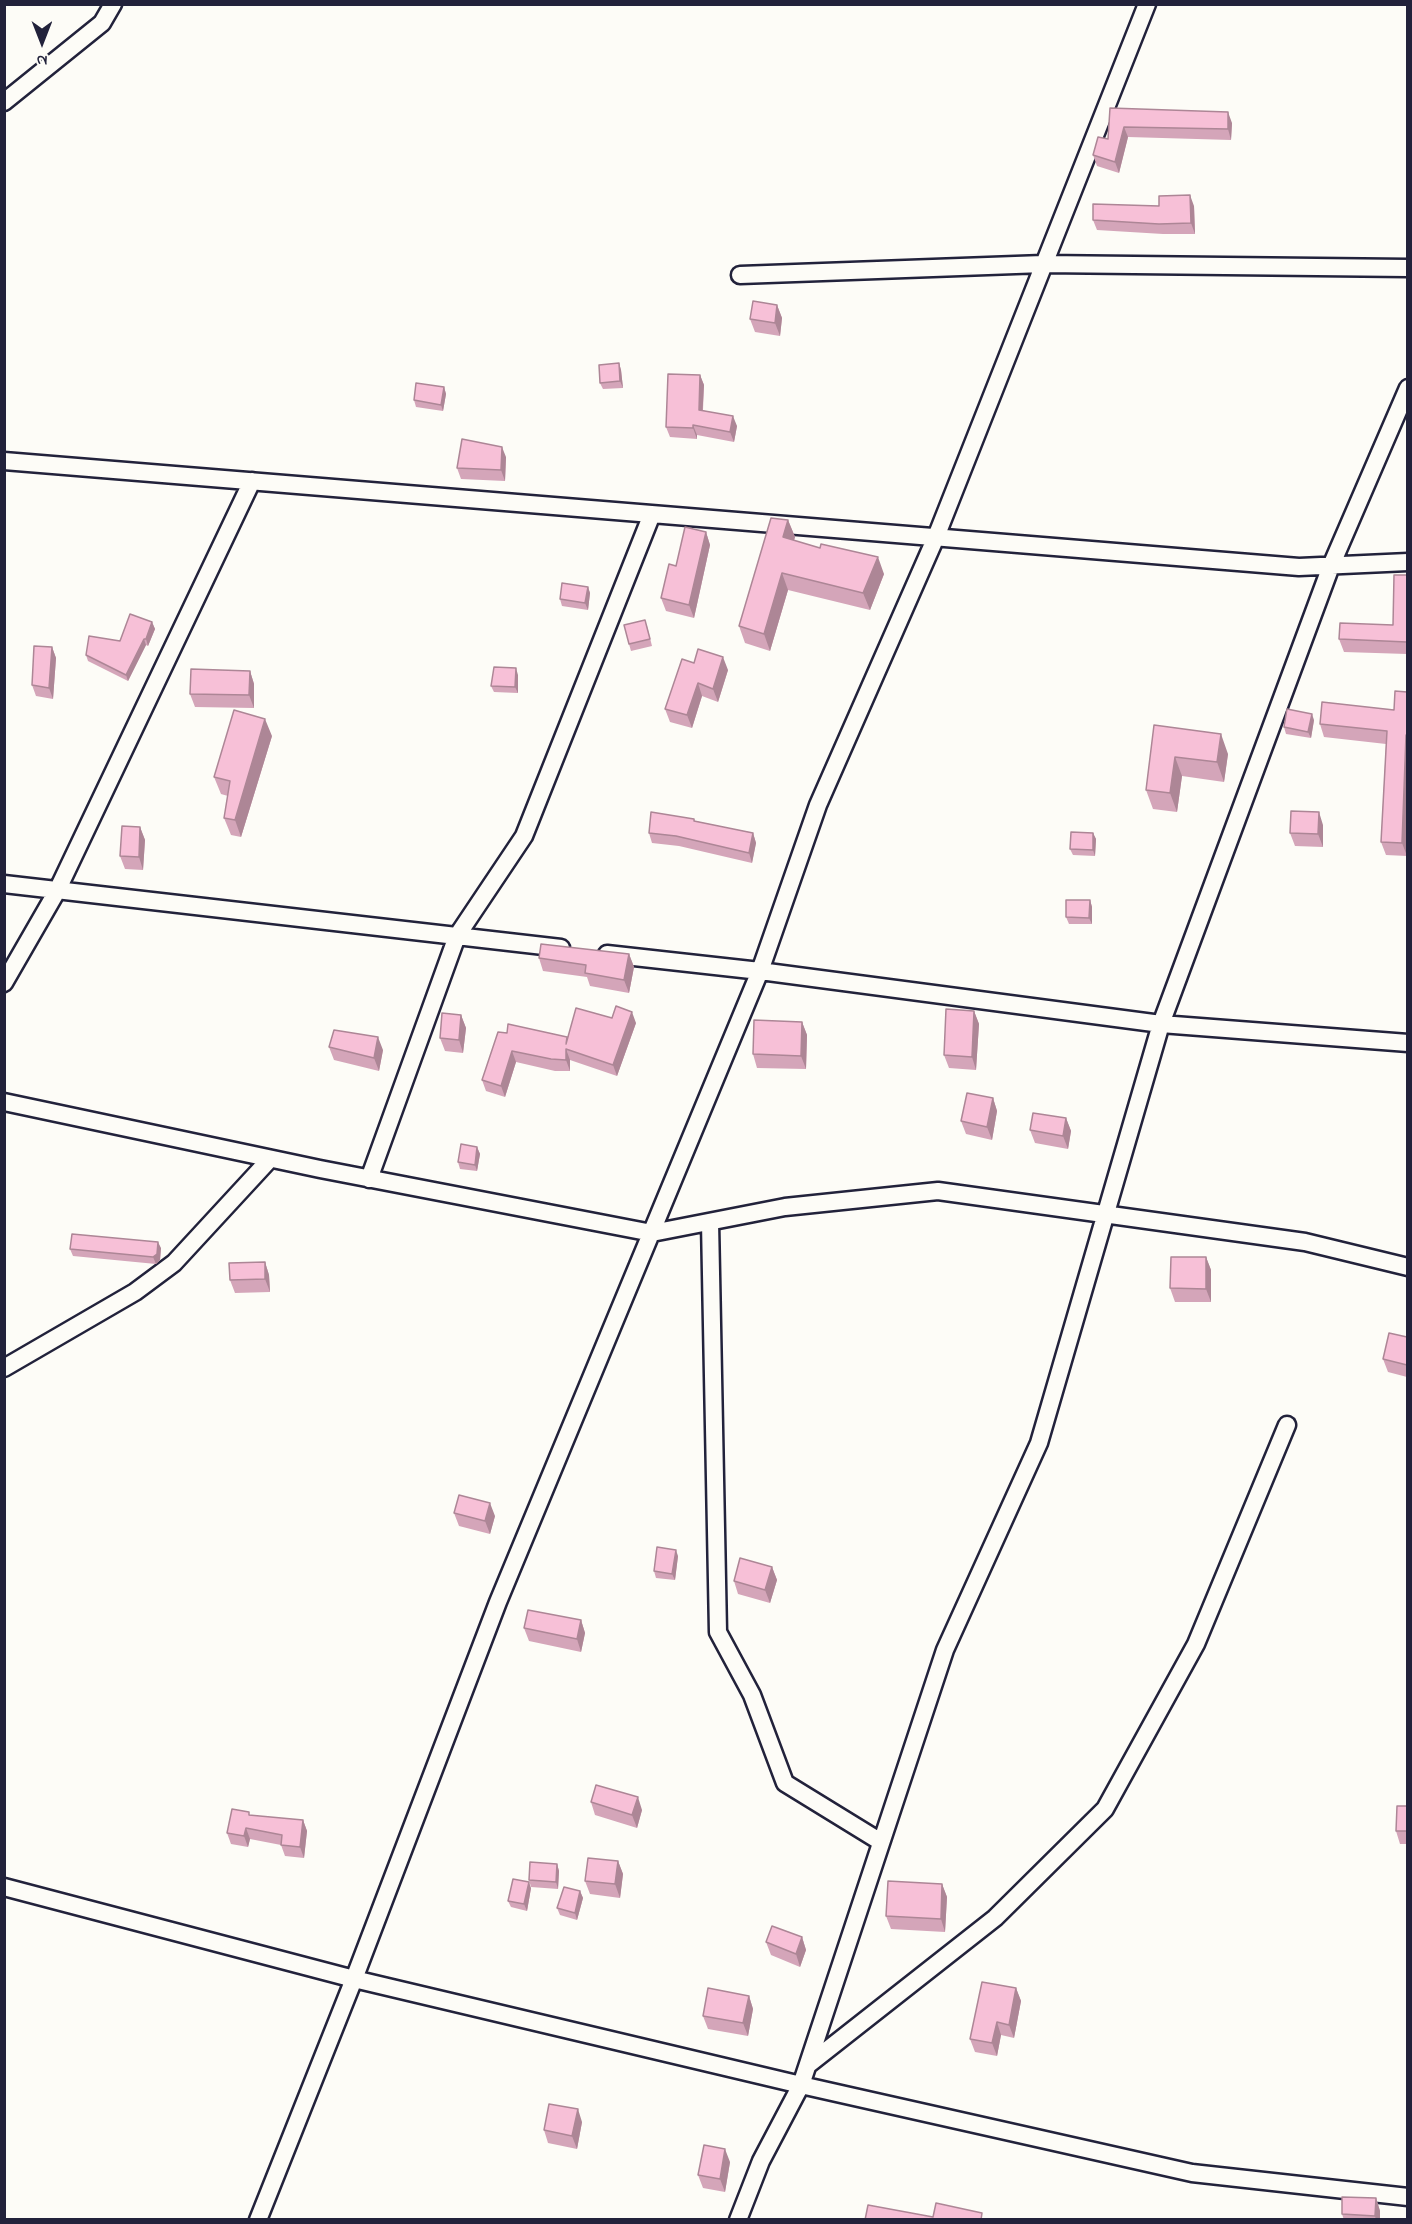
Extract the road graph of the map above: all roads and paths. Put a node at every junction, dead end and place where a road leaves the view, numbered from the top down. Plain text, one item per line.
1 (113, 4) edge
2 (1147, 4) edge
3 (4, 102) edge
4 (1043, 264) junction
5 (1407, 268) edge
6 (740, 274) dead end
7 (1407, 388) edge
8 (4, 461) edge
9 (252, 481) junction
10 (652, 514) junction
11 (936, 537) junction
12 (1407, 562) edge
13 (1331, 566) junction
14 (4, 884) edge
15 (57, 891) junction
16 (457, 936) junction
17 (760, 971) junction
18 (4, 983) edge
19 (1161, 1024) junction
20 (1407, 1043) edge
21 (4, 1102) edge
22 (270, 1159) junction
23 (369, 1179) junction
24 (1106, 1214) junction
25 (710, 1222) junction
26 (652, 1233) junction
27 (1407, 1267) edge
28 (4, 1368) edge
29 (1287, 1425) dead end
30 (882, 1842) junction
31 (4, 1887) edge
32 (354, 1979) junction
33 (808, 2065) junction
34 (801, 2085) junction
35 (1407, 2197) edge
36 (258, 2220) edge
37 (738, 2220) edge

1 - 3 street
2 - 4 street
4 - 5 street
4 - 6 street
4 - 11 street
7 - 13 street
8 - 9 street
9 - 10 street
9 - 15 street
10 - 11 street
10 - 16 street
11 - 13 street
11 - 17 street
12 - 13 street
13 - 19 street
14 - 15 street
15 - 16 street
15 - 18 street
16 - 17 street
16 - 23 street
17 - 19 street
17 - 26 street
19 - 20 street
19 - 24 street
21 - 22 street
22 - 23 street
22 - 28 street
23 - 26 street
24 - 25 street
24 - 27 street
24 - 30 street
25 - 26 street
25 - 30 street
26 - 32 street
29 - 33 street
30 - 33 street
31 - 32 street
32 - 34 street
32 - 36 street
33 - 34 street
34 - 35 street
34 - 37 street

